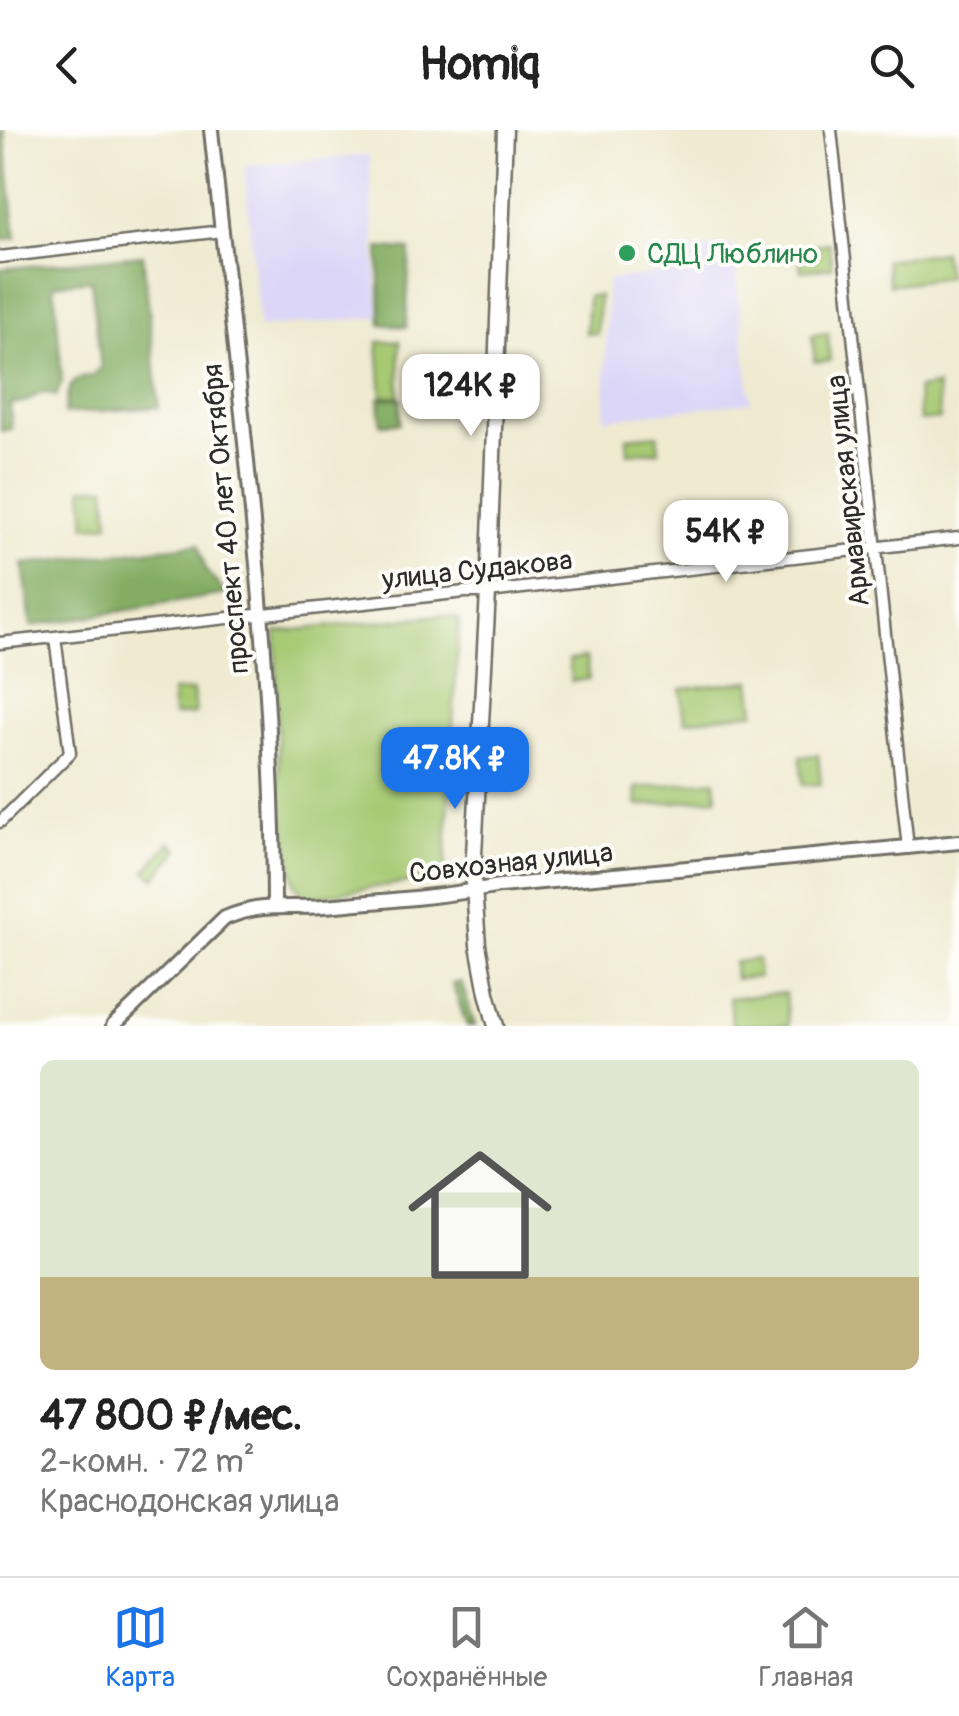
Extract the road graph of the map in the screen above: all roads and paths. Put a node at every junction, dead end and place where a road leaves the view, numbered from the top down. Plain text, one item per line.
1 (211, 130) edge
2 (505, 130) edge
3 (832, 130) edge
4 (222, 231) junction
5 (0, 256) edge
6 (959, 538) edge
7 (876, 547) junction
8 (488, 592) junction
9 (261, 615) junction
10 (55, 637) junction
11 (0, 643) edge
12 (0, 822) edge
13 (959, 842) edge
14 (908, 848) junction
15 (474, 891) junction
16 (274, 905) junction
17 (113, 1026) edge
18 (496, 1026) edge

1 - 4 street, проспект 40 лет Октября
2 - 8 main road
3 - 7 street, Армавирская улица
4 - 5 street
4 - 9 street, проспект 40 лет Октября
6 - 7 street, улица Судакова
7 - 8 street, улица Судакова
7 - 14 street, Армавирская улица
8 - 9 street, улица Судакова
8 - 15 main road
9 - 10 street, улица Судакова
9 - 16 street, проспект 40 лет Октября
10 - 11 street, улица Судакова
10 - 12 street
13 - 14 street, Совхозная улица
14 - 15 street, Совхозная улица
15 - 16 street, Совхозная улица
15 - 18 main road
16 - 17 street, Совхозная улица

